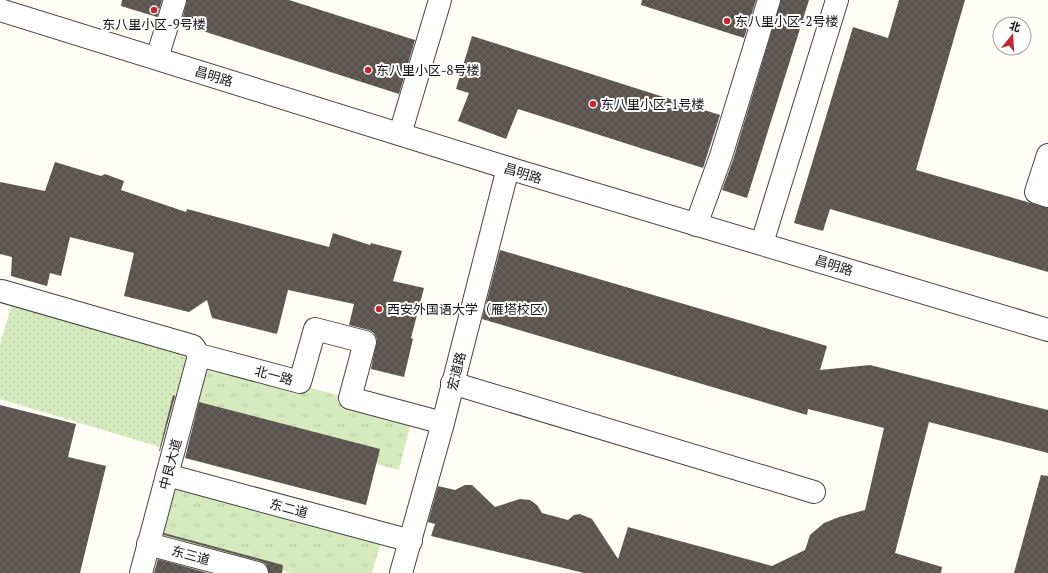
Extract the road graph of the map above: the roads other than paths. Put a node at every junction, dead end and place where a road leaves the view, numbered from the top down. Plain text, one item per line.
1 (175, 0) edge
2 (440, 0) edge
3 (769, 0) edge
4 (837, 0) edge
5 (0, 10) edge
6 (157, 58) junction
7 (400, 134) junction
8 (1048, 155) edge
9 (508, 168) junction
10 (1048, 196) edge
11 (696, 225) junction
12 (762, 243) junction
13 (2, 291) dead end
14 (1048, 330) edge
15 (199, 354) junction
16 (452, 383) junction
17 (443, 423) junction
18 (167, 475) junction
19 (814, 492) dead end
20 (411, 541) junction
21 (148, 544) junction
22 (140, 573) edge
23 (257, 573) edge
24 (402, 573) edge

1 - 6 street
2 - 7 street
3 - 11 street
4 - 12 street
5 - 6 street, 昌明路
6 - 7 street, 昌明路
7 - 9 street, 昌明路
8 - 10 street
9 - 11 street, 昌明路
9 - 16 street, 宏道路
11 - 12 street, 昌明路
12 - 14 street, 昌明路
13 - 15 street, 北一路
15 - 17 street, 北一路
15 - 18 street, 中艮大道
16 - 17 street, 宏道路
16 - 19 street
17 - 20 street, 宏道路
18 - 20 street, 东二道
18 - 21 street, 中艮大道
20 - 24 street, 宏道路
21 - 22 street, 中艮大道
21 - 23 street, 东三道

